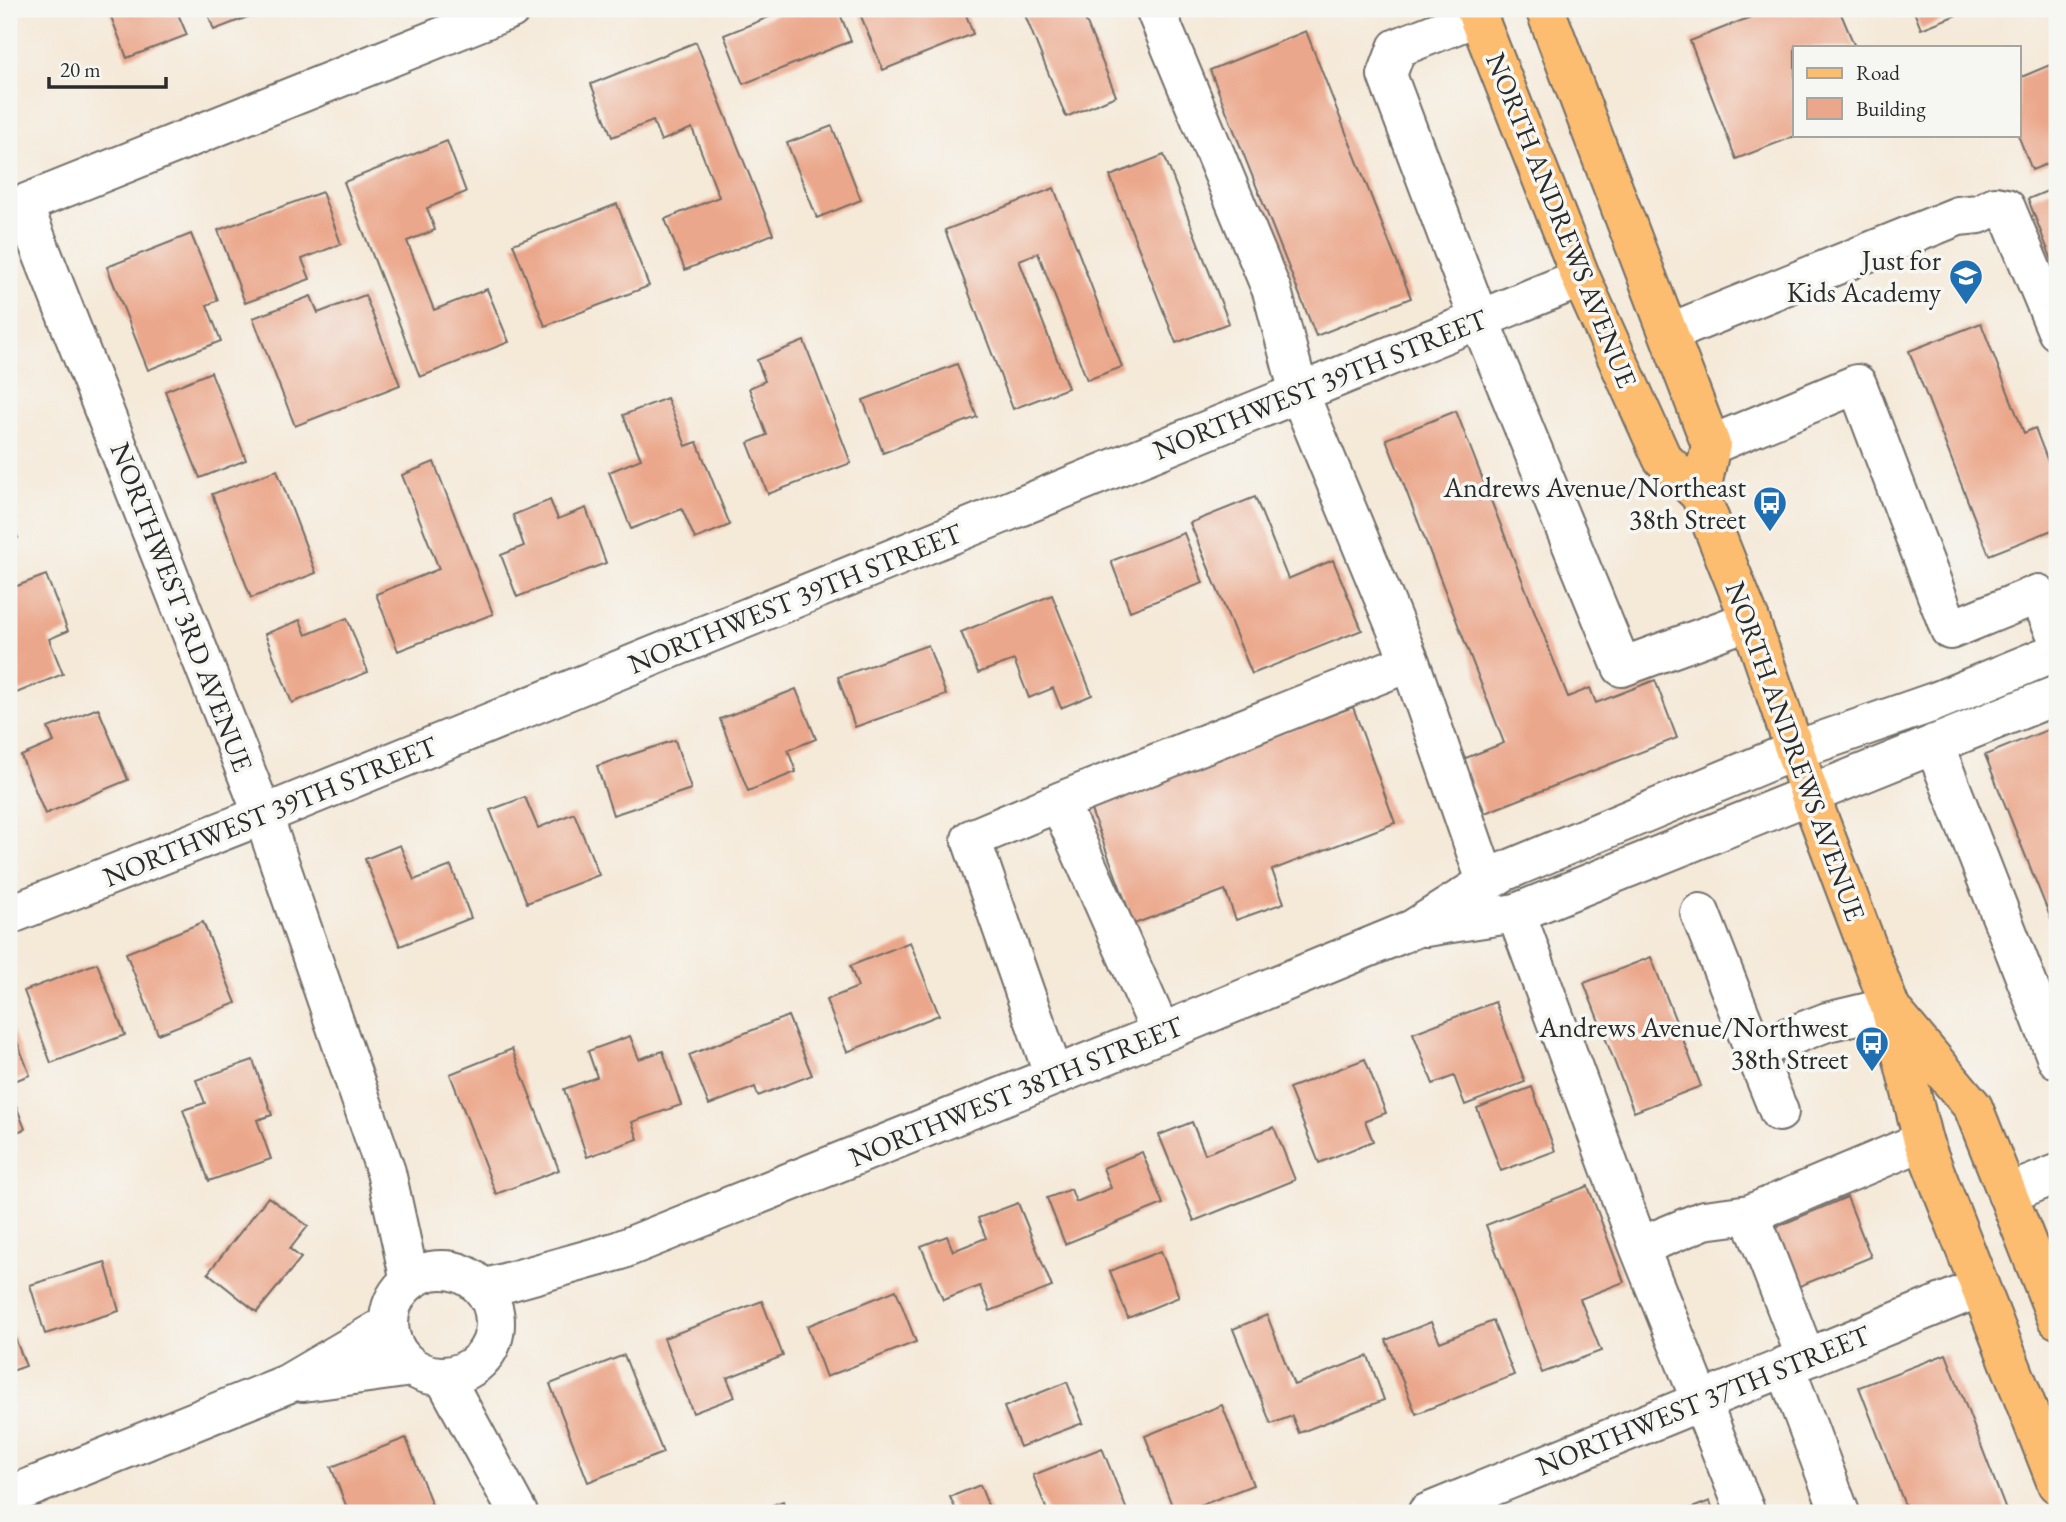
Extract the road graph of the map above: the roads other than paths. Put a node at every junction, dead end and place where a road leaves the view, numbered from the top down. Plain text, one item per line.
1 (511, 9) edge
2 (1155, 9) edge
3 (1545, 9) edge
4 (1477, 13) edge
5 (16, 208) edge
6 (1581, 278) junction
7 (1479, 319) junction
8 (2057, 331) edge
9 (1669, 333) junction
10 (1299, 393) junction
11 (1711, 445) junction
12 (1700, 495) junction
13 (1750, 620) junction
14 (2057, 636) edge
15 (2057, 652) edge
16 (1410, 662) junction
17 (2057, 695) edge
18 (1934, 744) junction
19 (1796, 750) junction
20 (1810, 795) junction
21 (1059, 802) junction
22 (263, 815) junction
23 (1486, 881) junction
24 (1516, 913) junction
25 (1699, 913) dead end
26 (9, 915) edge
27 (1413, 929) junction
28 (1890, 1007) junction
29 (1161, 1033) junction
30 (1754, 1049) junction
31 (2057, 1059) edge
32 (1054, 1076) junction
33 (1779, 1112) dead end
34 (1923, 1141) junction
35 (2057, 1174) edge
36 (2007, 1195) junction
37 (1750, 1214) junction
38 (1639, 1247) junction
39 (425, 1276) junction
40 (1979, 1288) junction
41 (489, 1305) junction
42 (2057, 1319) edge
43 (389, 1324) junction
44 (1796, 1362) junction
45 (444, 1369) junction
46 (287, 1384) junction
47 (1702, 1401) junction
48 (2057, 1485) edge
49 (9, 1496) edge
50 (520, 1513) edge
51 (1427, 1513) edge
52 (1746, 1513) edge
53 (1840, 1513) edge

1 - 5 street
2 - 10 street
3 - 9 main road, NORTH ANDREWS AVENUE
4 - 6 main road, NORTH ANDREWS AVENUE
4 - 7 street
5 - 22 street, NORTHWEST 3RD AVENUE
6 - 7 street, NORTHWEST 39TH STREET
6 - 12 main road, NORTH ANDREWS AVENUE
7 - 10 street, NORTHWEST 39TH STREET
7 - 13 street
8 - 9 street
9 - 11 main road, NORTH ANDREWS AVENUE
10 - 16 street
10 - 22 street, NORTHWEST 39TH STREET
11 - 12 main road
11 - 14 street
12 - 13 main road, NORTH ANDREWS AVENUE
13 - 19 main road, NORTH ANDREWS AVENUE
15 - 19 street, NORTHWEST 38TH STREET
16 - 21 street
16 - 23 street
17 - 18 street, NORTHWEST 38TH STREET
18 - 20 street, NORTHWEST 38TH STREET
18 - 31 street
19 - 20 main road, NORTH ANDREWS AVENUE
19 - 23 street, NORTHWEST 38TH STREET
20 - 24 street, NORTHWEST 38TH STREET
20 - 28 main road, NORTH ANDREWS AVENUE
21 - 29 street
21 - 32 street
22 - 26 street, NORTHWEST 39TH STREET
22 - 39 street, NORTHWEST 3RD AVENUE
23 - 27 street, NORTHWEST 38TH STREET
24 - 27 street, NORTHWEST 38TH STREET
24 - 38 street
25 - 30 street
27 - 29 street, NORTHWEST 38TH STREET
28 - 30 street
28 - 34 main road, NORTH ANDREWS AVENUE
28 - 36 main road, NORTH ANDREWS AVENUE
29 - 32 street, NORTHWEST 38TH STREET
30 - 33 street
32 - 41 street, NORTHWEST 38TH STREET
34 - 37 street
34 - 40 main road, NORTH ANDREWS AVENUE
35 - 36 street
36 - 42 main road, NORTH ANDREWS AVENUE
37 - 38 street
37 - 44 street
38 - 47 street
39 - 41 street
39 - 43 street
40 - 44 street, NORTHWEST 37TH STREET
40 - 48 main road, NORTH ANDREWS AVENUE
41 - 45 street
43 - 45 street
43 - 46 street
44 - 47 street, NORTHWEST 37TH STREET
44 - 53 street
45 - 46 street
45 - 50 street
46 - 49 street
47 - 51 street, NORTHWEST 37TH STREET
47 - 52 street

